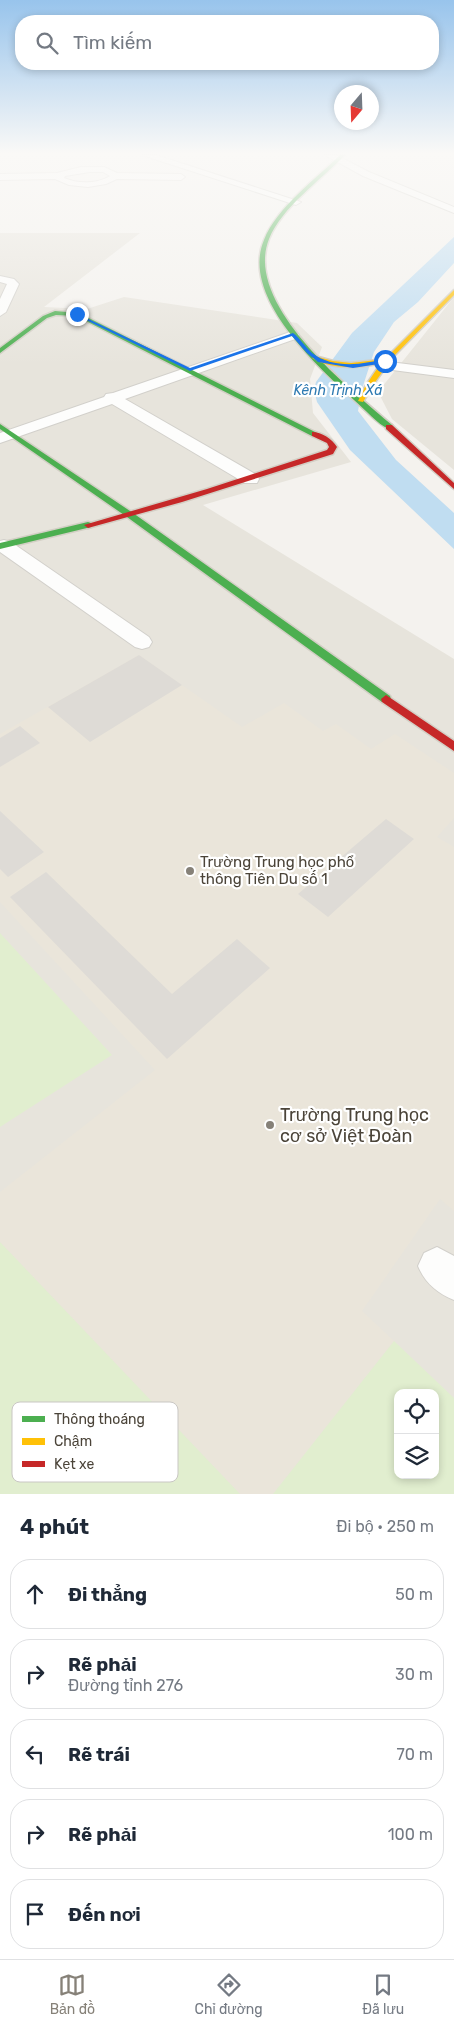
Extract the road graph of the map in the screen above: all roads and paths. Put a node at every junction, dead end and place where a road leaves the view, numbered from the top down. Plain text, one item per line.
1 (277, 225) edge
2 (0, 279) edge
3 (454, 292) edge
4 (449, 304) edge
5 (0, 312) edge
6 (293, 335) junction
7 (0, 351) edge
8 (315, 358) junction
9 (385, 362) junction
10 (190, 370) junction
11 (454, 374) edge
12 (111, 397) junction
13 (361, 401) junction
14 (3, 432) edge
15 (251, 479) junction
16 (454, 487) edge
17 (130, 515) junction
18 (2, 546) edge
19 (142, 642) dead end
20 (454, 747) edge

1 - 6 main road
2 - 5 street
3 - 4 main road
4 - 9 main road
6 - 8 main road
6 - 10 street
7 - 10 main road
8 - 9 main road
8 - 13 main road
9 - 11 street
9 - 13 main road
10 - 12 street
10 - 15 main road
12 - 14 street
12 - 15 street
13 - 16 main road
14 - 17 main road
15 - 17 main road
17 - 18 main road
17 - 20 main road
18 - 19 street

